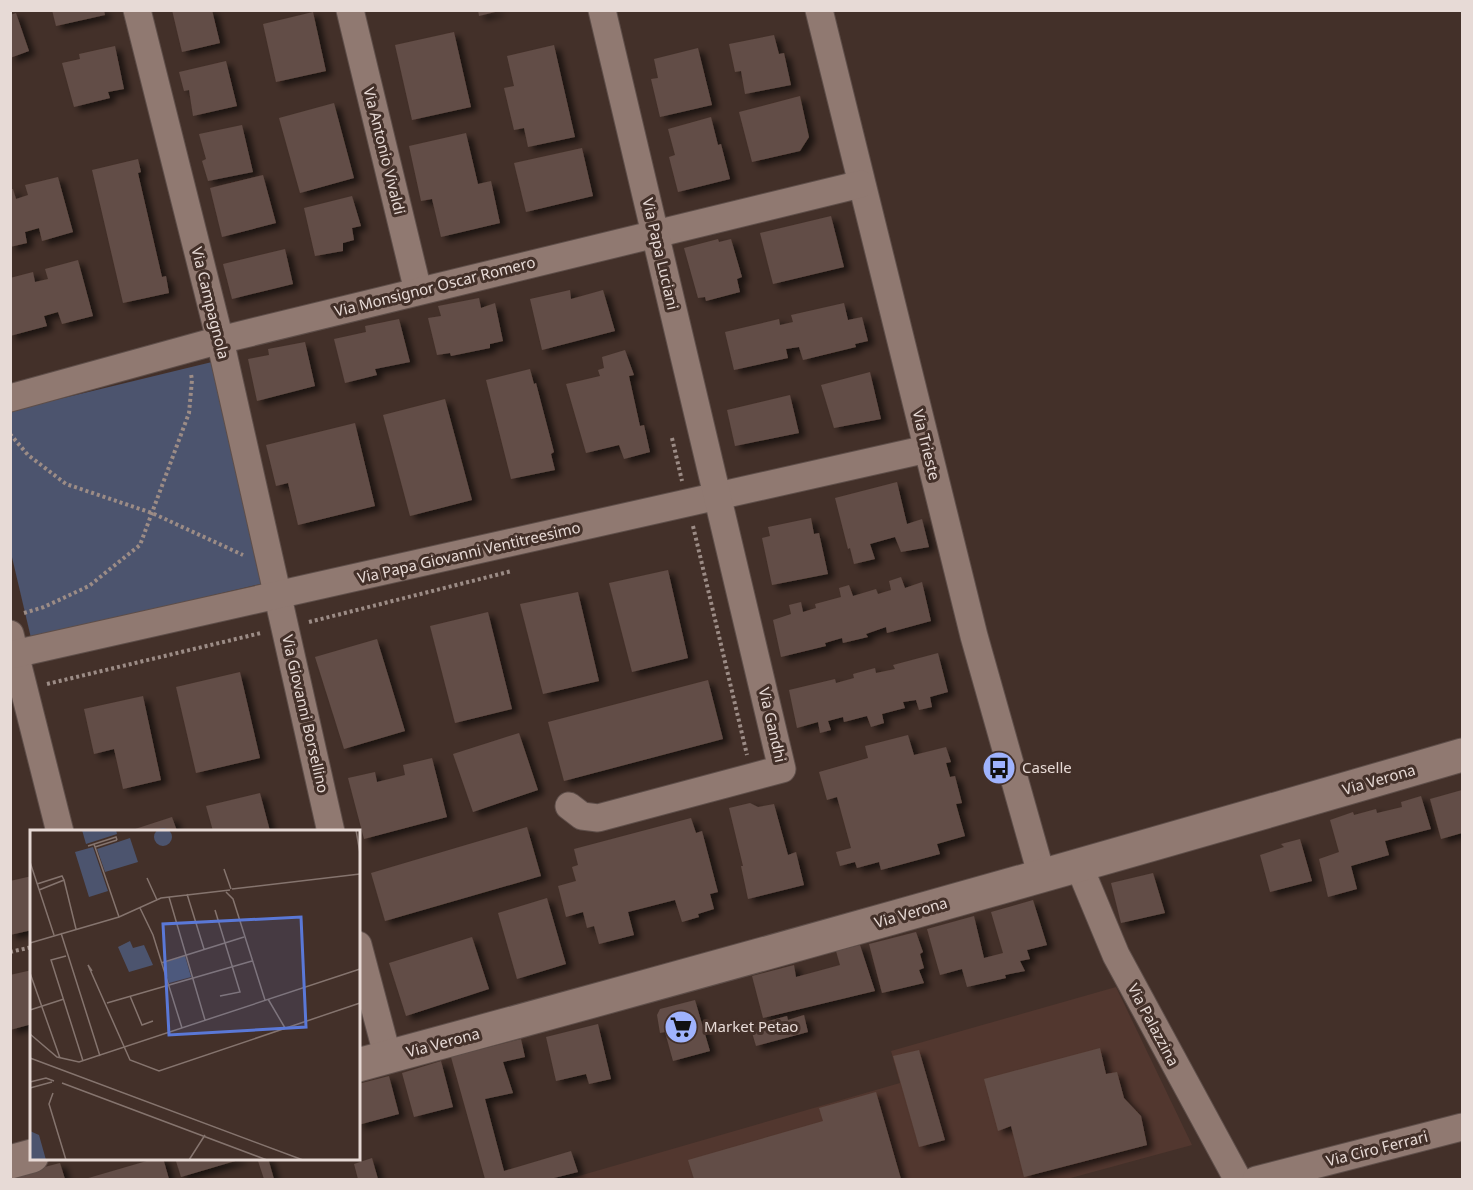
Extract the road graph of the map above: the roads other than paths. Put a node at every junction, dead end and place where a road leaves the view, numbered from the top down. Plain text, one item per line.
1 (136, 10) edge
2 (350, 10) edge
3 (602, 10) edge
4 (819, 10) edge
5 (861, 184) junction
6 (655, 233) junction
7 (418, 291) junction
8 (219, 340) junction
9 (10, 398) edge
10 (927, 449) junction
11 (718, 497) junction
12 (279, 596) junction
13 (15, 639) edge
14 (1462, 755) edge
15 (569, 806) dead end
16 (60, 830) edge
17 (331, 830) edge
18 (1079, 866) junction
19 (1042, 877) junction
20 (360, 961) edge
21 (373, 1062) edge
22 (1462, 1127) edge
23 (30, 1157) edge
24 (10, 1162) edge
25 (1238, 1179) edge
26 (1256, 1179) edge

1 - 8 street, Via Campagnola
2 - 7 street, Via Antonio Vivaldi
3 - 6 street, Via Papa Luciani
4 - 5 street, Via Trieste
5 - 6 street, Via Monsignor Oscar Romero
5 - 10 street, Via Trieste
6 - 7 street, Via Monsignor Oscar Romero
6 - 11 street, Via Papa Luciani
7 - 8 street, Via Monsignor Oscar Romero
8 - 9 street, Via Monsignor Oscar Romero
8 - 12 street, Via Campagnola
10 - 11 street, Via Papa Giovanni Ventitreesimo
10 - 19 street, Via Trieste
11 - 12 street, Via Papa Giovanni Ventitreesimo
11 - 15 street, Via Gandhi
12 - 13 street, Via Papa Giovanni Ventitreesimo
12 - 17 street, Via Giovanni Borsellino
13 - 16 street
14 - 18 street, Via Verona
18 - 19 street, Via Verona
18 - 25 street, Via Palazzina
19 - 21 street, Via Verona
20 - 21 street
22 - 26 street, Via Ciro Ferrari
23 - 24 street

